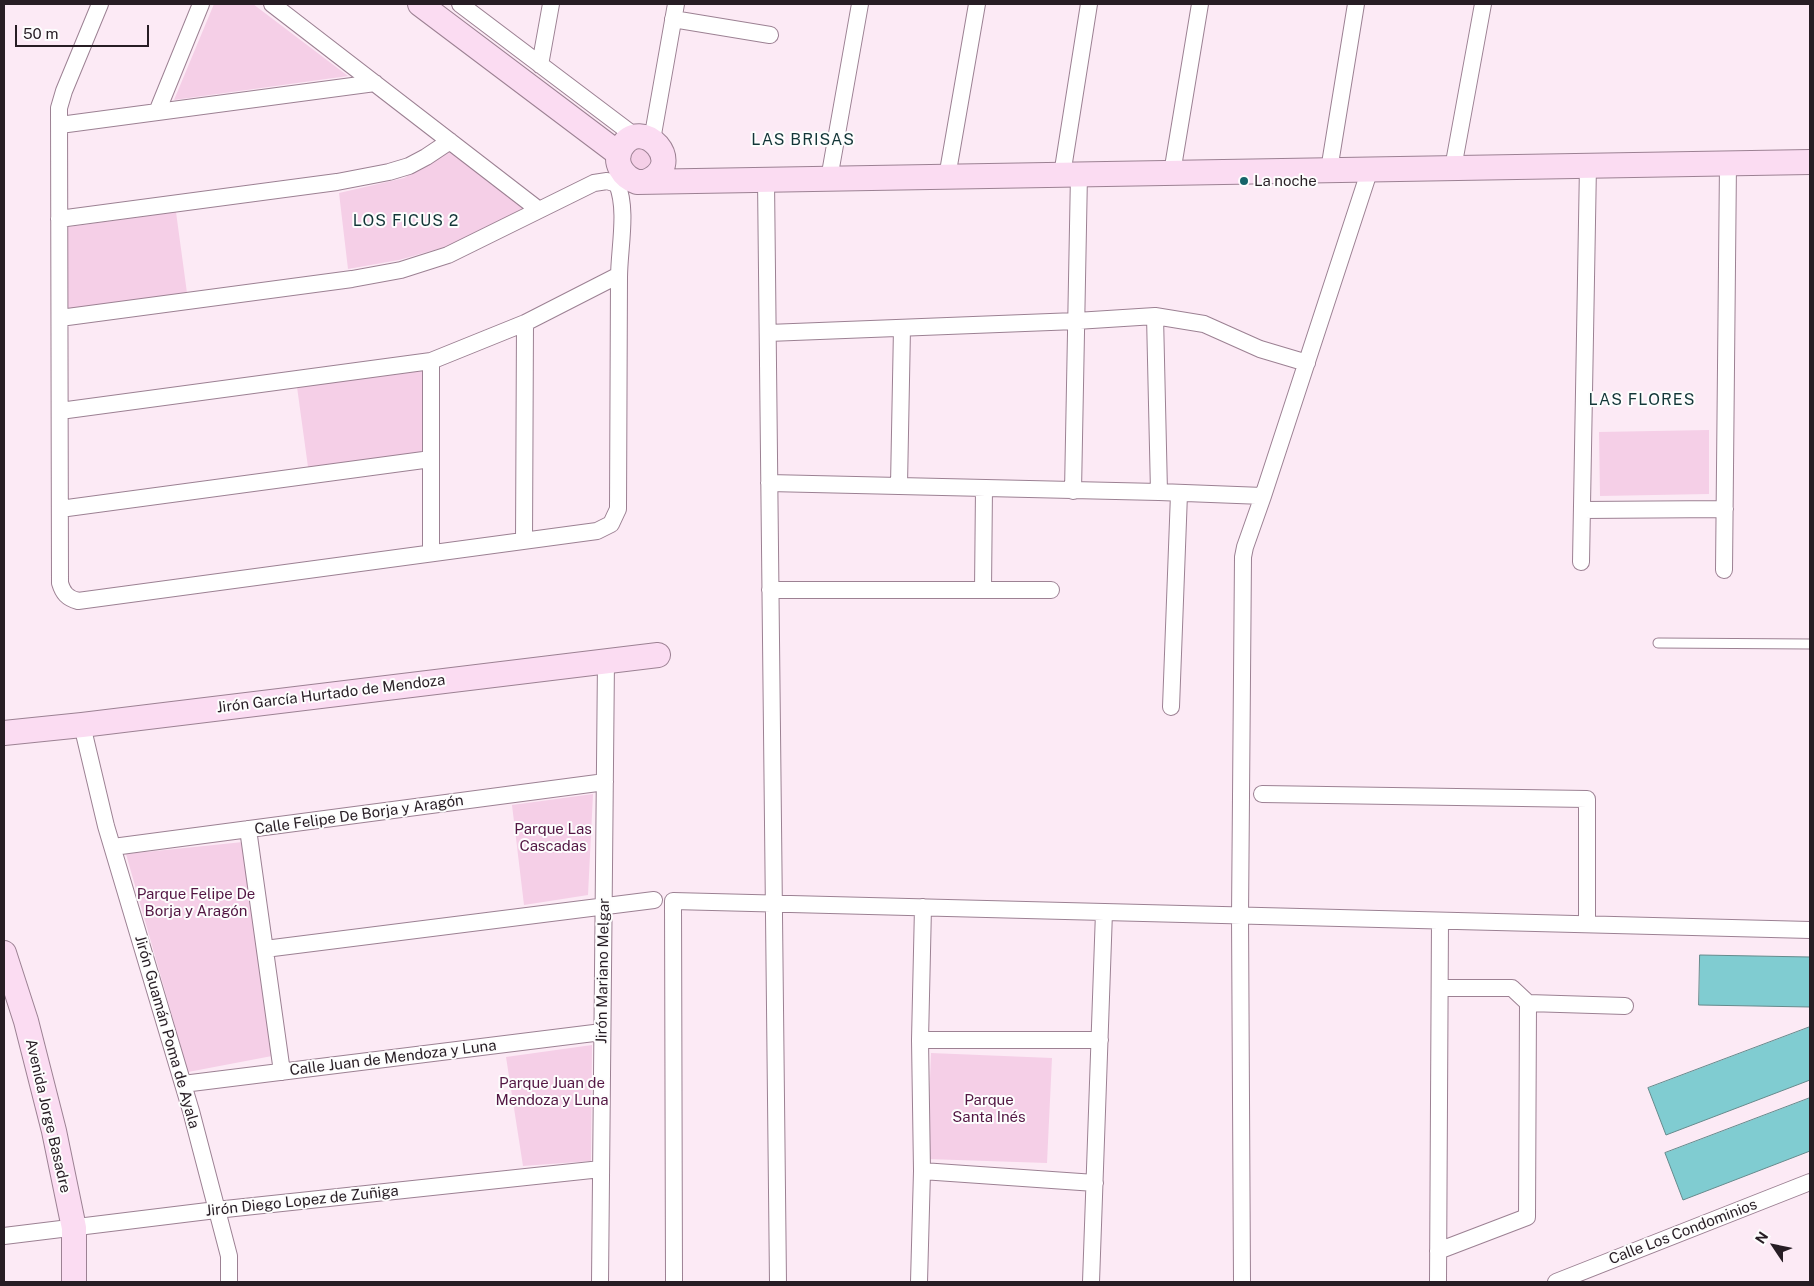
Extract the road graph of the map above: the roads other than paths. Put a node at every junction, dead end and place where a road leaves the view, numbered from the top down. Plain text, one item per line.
1 (100, 4) edge
2 (201, 4) edge
3 (272, 4) edge
4 (420, 4) edge
5 (460, 4) edge
6 (550, 4) edge
7 (860, 4) edge
8 (977, 4) edge
9 (1089, 4) edge
10 (1200, 4) edge
11 (1356, 4) edge
12 (1483, 4) edge
13 (674, 11) edge
14 (770, 35) dead end
15 (540, 65) junction
16 (375, 83) junction
17 (157, 112) junction
18 (60, 125) junction
19 (450, 141) junction
20 (650, 145) junction
21 (1810, 162) edge
22 (1728, 163) junction
23 (1588, 166) junction
24 (1453, 168) junction
25 (1370, 169) junction
26 (1329, 170) junction
27 (1172, 173) junction
28 (626, 174) junction
29 (1070, 174) junction
30 (947, 177) junction
31 (829, 179) junction
32 (766, 180) junction
33 (694, 181) junction
34 (539, 210) junction
35 (59, 219) junction
36 (618, 275) junction
37 (1156, 316) junction
38 (60, 318) junction
39 (1076, 321) junction
40 (524, 323) junction
41 (902, 328) junction
42 (768, 333) junction
43 (431, 361) junction
44 (1307, 363) junction
45 (60, 411) junction
46 (431, 459) junction
47 (769, 483) junction
48 (899, 485) junction
49 (984, 488) junction
50 (1073, 490) junction
51 (1159, 492) junction
52 (1179, 494) junction
53 (1263, 496) junction
54 (60, 509) junction
55 (1725, 509) junction
56 (1582, 510) junction
57 (524, 541) junction
58 (431, 553) junction
59 (1581, 562) dead end
60 (1724, 570) dead end
61 (770, 590) junction
62 (983, 590) junction
63 (1051, 590) dead end
64 (1658, 643) dead end
65 (1810, 644) edge
66 (658, 655) dead end
67 (606, 660) junction
68 (1170, 707) dead end
69 (82, 725) junction
70 (4, 733) edge
71 (605, 782) junction
72 (1262, 794) dead end
73 (248, 830) junction
74 (113, 847) junction
75 (654, 900) dead end
76 (773, 903) junction
77 (604, 906) junction
78 (923, 907) junction
79 (1104, 912) junction
80 (1240, 916) junction
81 (1440, 921) junction
82 (1587, 924) junction
83 (1810, 930) edge
84 (265, 948) junction
85 (4, 953) edge
86 (1440, 988) junction
87 (1528, 1002) junction
88 (1625, 1006) dead end
89 (602, 1032) junction
90 (920, 1040) junction
91 (1100, 1040) junction
92 (282, 1072) junction
93 (183, 1084) junction
94 (600, 1169) junction
95 (922, 1171) junction
96 (1810, 1182) edge
97 (1095, 1183) junction
98 (216, 1210) junction
99 (74, 1228) junction
100 (4, 1236) edge
101 (1438, 1251) junction
102 (74, 1282) edge
103 (229, 1282) edge
104 (600, 1282) edge
105 (674, 1282) edge
106 (778, 1282) edge
107 (919, 1282) edge
108 (1091, 1282) edge
109 (1242, 1282) edge
110 (1438, 1282) edge
111 (1556, 1282) edge

1 - 18 street
2 - 17 street
3 - 16 street
4 - 28 street
5 - 15 street
6 - 15 street
7 - 31 street
8 - 30 street
9 - 29 street
10 - 27 street
11 - 26 street
12 - 24 street
13 - 14 street
13 - 20 street
15 - 20 street
16 - 17 street
16 - 19 street
17 - 18 street
18 - 35 street
19 - 34 street
19 - 35 street
20 - 28 street
20 - 28 street
20 - 33 street
21 - 22 street
22 - 23 street
22 - 55 street
23 - 24 street
23 - 56 street
24 - 25 street
25 - 26 street
25 - 44 street
26 - 27 street
27 - 29 street
28 - 33 street
28 - 34 street
28 - 36 street
29 - 30 street
29 - 39 street
30 - 31 street
31 - 32 street
32 - 33 street
32 - 42 street
34 - 38 street
35 - 38 street
36 - 40 street
36 - 57 street
37 - 39 street
37 - 44 street
37 - 51 street
38 - 45 street
39 - 41 street
39 - 50 street
40 - 43 street
40 - 57 street
41 - 42 street
41 - 48 street
42 - 47 street
43 - 45 street
43 - 46 street
44 - 53 street
45 - 54 street
46 - 54 street
46 - 58 street
47 - 48 street
47 - 61 street
48 - 49 street
49 - 50 street
49 - 62 street
50 - 51 street
51 - 52 street
52 - 53 street
52 - 68 street
53 - 80 street
54 - 58 street
55 - 56 street
55 - 60 street
56 - 59 street
57 - 58 street
61 - 62 street
61 - 76 street
62 - 63 street
64 - 65 lane
66 - 67 street, Jirón García Hurtado de Mendoza
67 - 69 street, Jirón García Hurtado de Mendoza
67 - 71 street, Jirón Mariano Melgar
69 - 70 street, Jirón García Hurtado de Mendoza
69 - 74 street, Jirón Guamán Poma de Ayala
71 - 73 street, Calle Felipe De Borja y Aragón
71 - 77 street, Jirón Mariano Melgar
72 - 82 street
73 - 74 street, Calle Felipe De Borja y Aragón
73 - 84 street
74 - 93 street, Jirón Guamán Poma de Ayala
75 - 77 street
76 - 78 street
76 - 105 street
76 - 106 street
77 - 84 street
77 - 89 street, Jirón Mariano Melgar
78 - 79 street
78 - 90 street
79 - 80 street
79 - 91 street
80 - 81 street
80 - 109 street
81 - 82 street
81 - 86 street
82 - 83 street
84 - 92 street
85 - 99 street, Avenida Jorge Basadre
86 - 87 street
86 - 101 street
87 - 88 street
87 - 101 street
89 - 92 street, Calle Juan de Mendoza y Luna
89 - 94 street, Jirón Mariano Melgar
90 - 91 street
90 - 95 street
91 - 97 street
92 - 93 street, Calle Juan de Mendoza y Luna
93 - 98 street, Jirón Guamán Poma de Ayala
94 - 98 street, Jirón Diego Lopez de Zuñiga
94 - 104 street, Jirón Mariano Melgar
95 - 97 street
95 - 107 street
96 - 111 street, Calle Los Condominios
97 - 108 street
98 - 99 street, Jirón Diego Lopez de Zuñiga
98 - 103 street, Jirón Guamán Poma de Ayala
99 - 100 street, Jirón Diego Lopez de Zuñiga
99 - 102 street, Avenida Jorge Basadre
101 - 110 street

